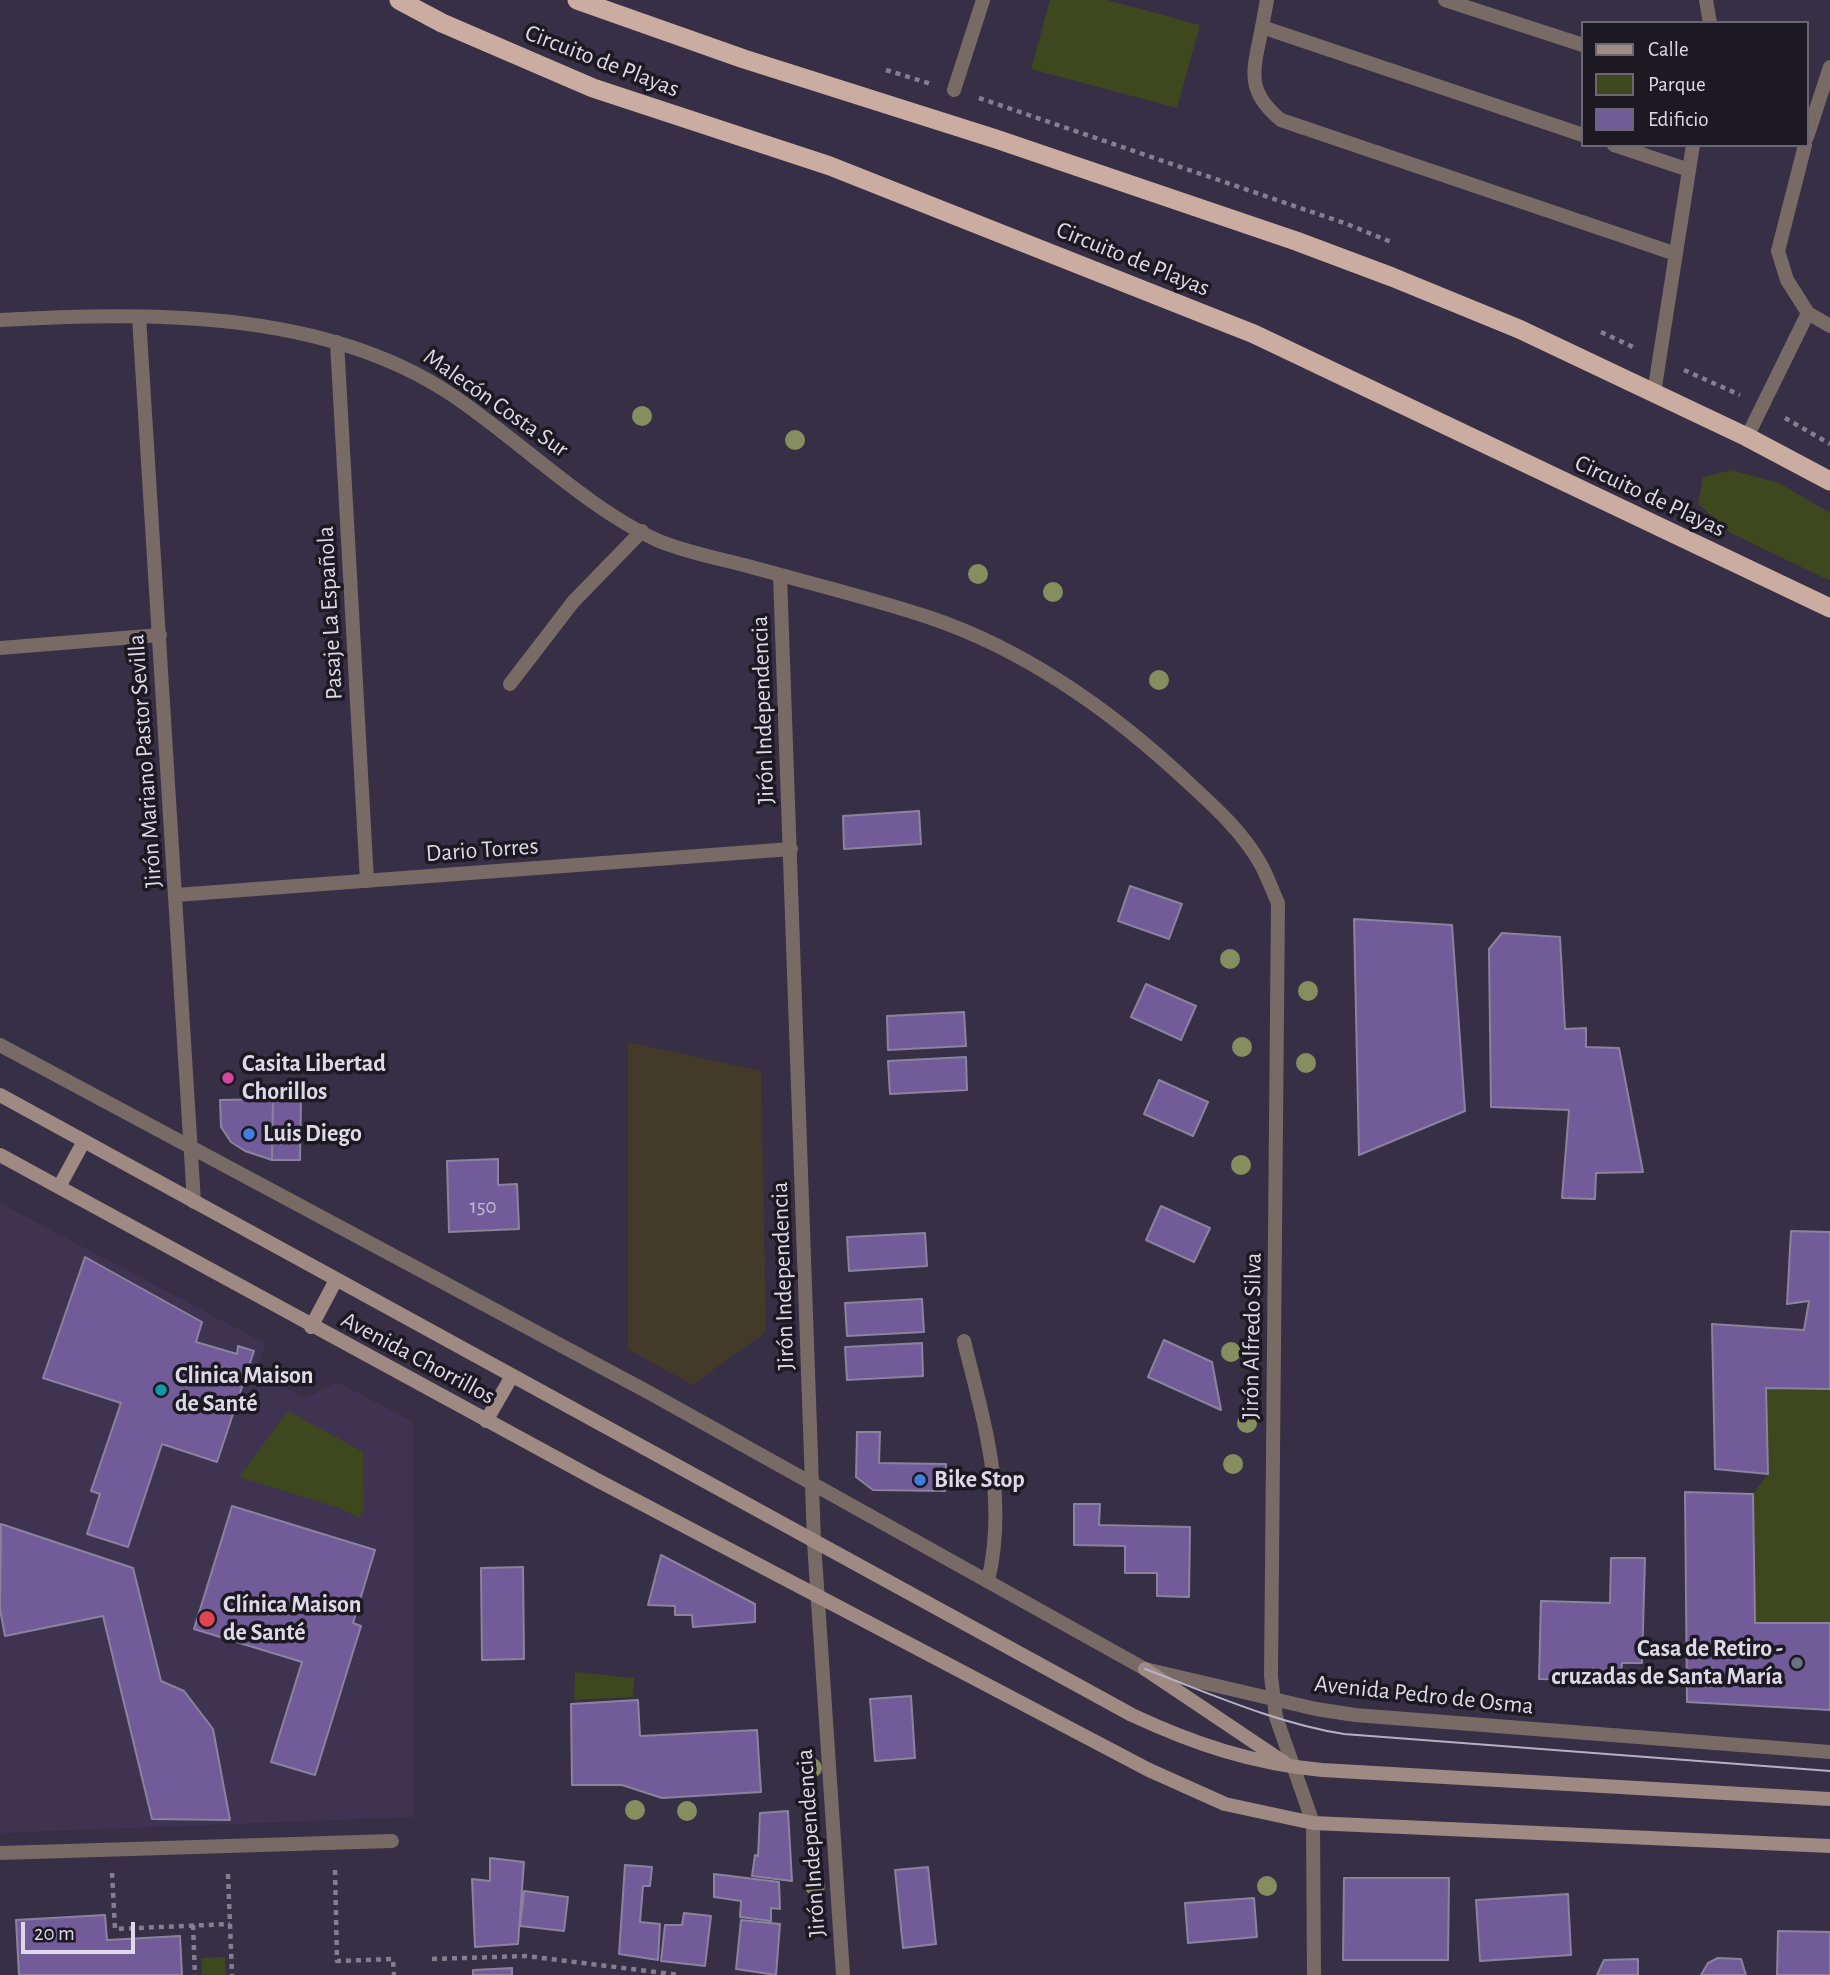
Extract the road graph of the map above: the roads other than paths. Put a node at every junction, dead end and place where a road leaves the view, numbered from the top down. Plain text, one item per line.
1 (399, 0) edge
2 (577, 0) edge
3 (983, 0) edge
4 (1267, 0) edge
5 (1445, 0) edge
6 (1706, 0) edge
7 (1710, 21) edge
8 (1262, 27) junction
9 (1582, 45) edge
10 (1830, 67) edge
11 (954, 90) dead end
12 (1809, 131) edge
13 (1582, 135) edge
14 (1620, 147) edge
15 (1693, 147) edge
16 (1804, 147) edge
17 (1689, 170) junction
18 (1676, 254) junction
19 (1808, 313) junction
20 (139, 317) junction
21 (0, 320) edge
22 (1830, 326) edge
23 (337, 342) junction
24 (1654, 393) junction
25 (1748, 437) junction
26 (1830, 481) edge
27 (642, 531) junction
28 (780, 575) junction
29 (1830, 608) edge
30 (160, 635) junction
31 (0, 648) edge
32 (510, 684) dead end
33 (791, 849) junction
34 (367, 881) junction
35 (176, 895) junction
36 (1278, 903) joint
37 (0, 1045) edge
38 (0, 1095) edge
39 (84, 1142) junction
40 (192, 1145) junction
41 (0, 1155) edge
42 (59, 1187) junction
43 (194, 1202) junction
44 (336, 1280) junction
45 (311, 1327) junction
46 (964, 1341) dead end
47 (512, 1376) junction
48 (486, 1421) junction
49 (813, 1485) junction
50 (814, 1542) junction
51 (988, 1581) junction
52 (817, 1597) junction
53 (1145, 1669) junction
54 (1273, 1699) junction
55 (1830, 1752) edge
56 (1292, 1767) junction
57 (1830, 1799) edge
58 (1313, 1822) junction
59 (392, 1841) dead end
60 (1830, 1846) edge
61 (0, 1853) edge
62 (843, 1975) edge
63 (1314, 1975) edge

1 - 29 highway, Circuito de Playas
2 - 24 highway, Circuito de Playas
3 - 11 street
4 - 8 street
5 - 9 street
6 - 7 street
8 - 13 street
8 - 18 street
10 - 12 street
14 - 17 street
15 - 17 street
16 - 19 street
17 - 18 street
18 - 24 street
19 - 22 street
19 - 25 street
20 - 21 street, Malecón Costa Sur
20 - 23 street, Malecón Costa Sur
20 - 30 street, Jirón Mariano Pastor Sevilla
23 - 27 street, Malecón Costa Sur
23 - 34 street, Pasaje La Española
24 - 25 highway, Circuito de Playas
25 - 26 highway, Circuito de Playas
27 - 28 street, Malecón Costa Sur
27 - 32 street
28 - 33 street, Jirón Independencia
28 - 36 street, Malecón Costa Sur
30 - 31 street
30 - 35 street, Jirón Mariano Pastor Sevilla
33 - 34 street, Dario Torres
33 - 49 street, Jirón Independencia
34 - 35 street, Dario Torres
35 - 40 street, Jirón Mariano Pastor Sevilla
36 - 54 street, Jirón Alfredo Silva
37 - 40 street
38 - 39 main road, Avenida Chorrillos
39 - 42 main road
39 - 43 main road, Avenida Chorrillos
40 - 43 street, Jirón Mariano Pastor Sevilla
40 - 49 street
41 - 42 main road, Avenida Chorrillos
42 - 45 main road, Avenida Chorrillos
43 - 44 main road, Avenida Chorrillos
44 - 45 main road
44 - 47 main road, Avenida Chorrillos
45 - 48 main road, Avenida Chorrillos
46 - 51 street
47 - 48 main road
47 - 50 main road, Avenida Chorrillos
48 - 52 main road, Avenida Chorrillos
49 - 50 street, Jirón Independencia
49 - 51 street, Avenida Pedro de Osma
50 - 52 street, Jirón Independencia
50 - 56 main road
51 - 53 street, Avenida Pedro de Osma
52 - 58 main road
52 - 62 street, Jirón Independencia
53 - 54 street, Avenida Pedro de Osma
53 - 56 main road
54 - 55 street, Avenida Pedro de Osma
54 - 56 street, Jirón Alfredo Silva
56 - 57 main road
56 - 58 street, Jirón Alfredo Silva
58 - 60 main road
58 - 63 street
59 - 61 street

